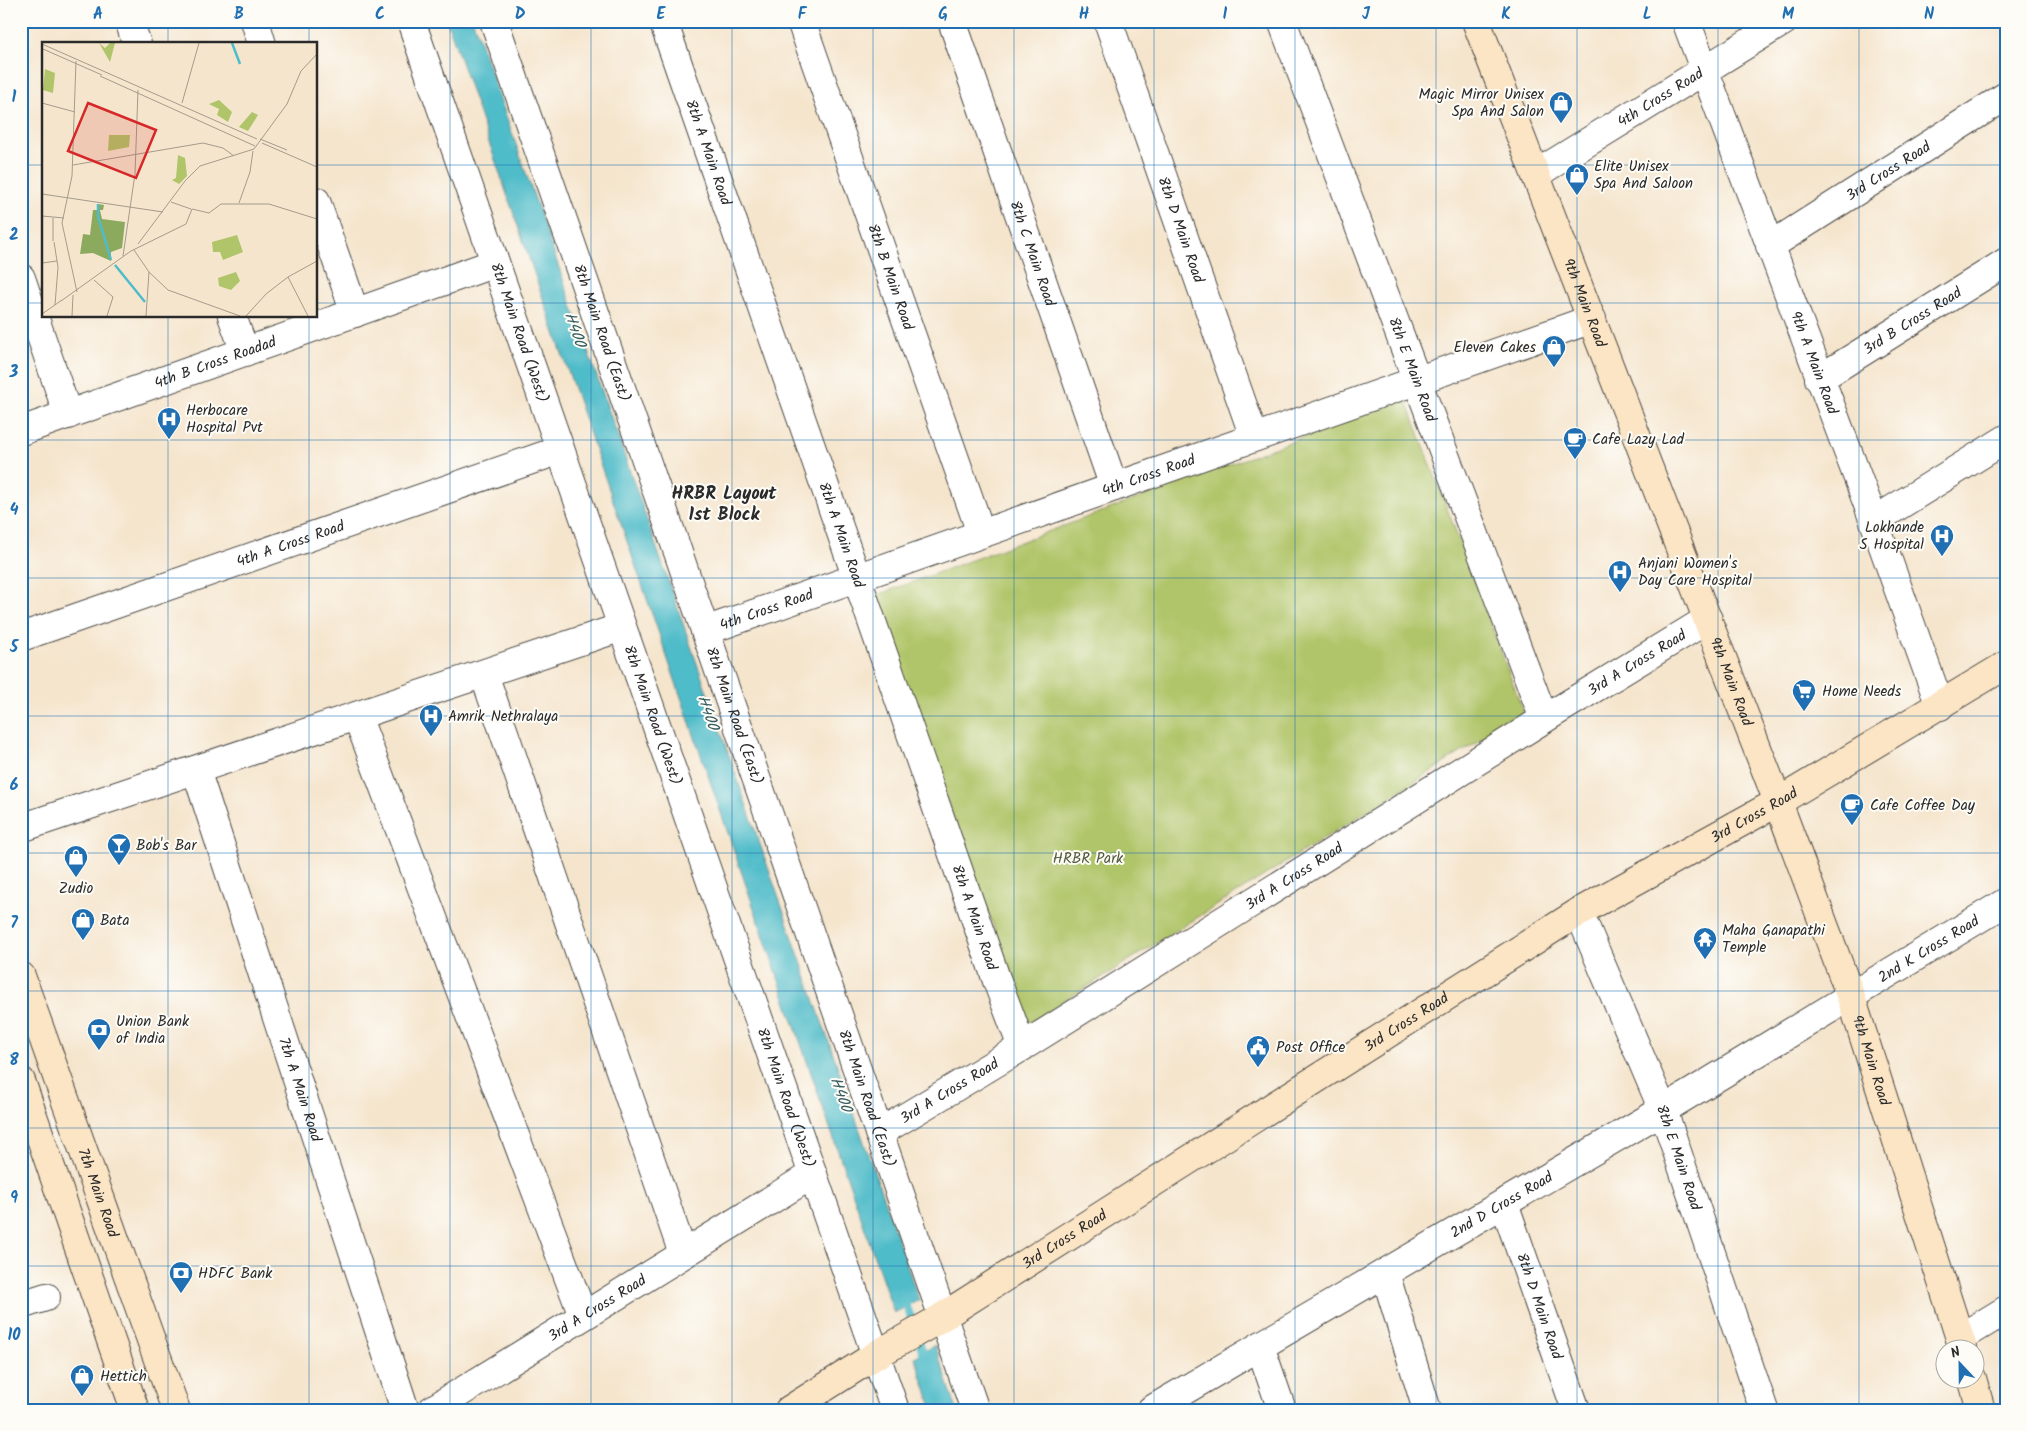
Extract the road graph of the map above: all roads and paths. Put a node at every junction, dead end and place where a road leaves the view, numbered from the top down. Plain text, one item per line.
1 (129, 21) edge
2 (254, 21) edge
3 (410, 21) edge
4 (494, 21) edge
5 (663, 21) edge
6 (801, 21) edge
7 (952, 21) edge
8 (1108, 21) edge
9 (1282, 21) edge
10 (1476, 21) edge
11 (1686, 21) edge
12 (1784, 21) edge
13 (135, 42) edge
14 (261, 42) edge
15 (1705, 69) junction
16 (2006, 96) edge
17 (1536, 174) junction
18 (318, 207) edge
19 (1770, 246) junction
20 (2006, 262) edge
21 (495, 263) junction
22 (21, 278) edge
23 (355, 313) junction
24 (233, 318) edge
25 (1592, 320) junction
26 (245, 352) junction
27 (1820, 378) junction
28 (1416, 381) junction
29 (68, 414) junction
30 (21, 431) edge
31 (1254, 438) junction
32 (2006, 439) edge
33 (560, 450) junction
34 (1114, 487) junction
35 (1874, 521) junction
36 (981, 533) junction
37 (856, 577) junction
38 (1708, 619) junction
39 (622, 628) junction
40 (705, 631) junction
41 (21, 637) edge
42 (2006, 665) edge
43 (484, 674) junction
44 (1940, 706) junction
45 (357, 716) junction
46 (1544, 719) junction
47 (196, 770) junction
48 (1778, 802) junction
49 (21, 828) edge
50 (2006, 902) edge
51 (1579, 912) junction
52 (21, 976) edge
53 (1851, 997) junction
54 (1022, 1047) junction
55 (21, 1081) edge
56 (1663, 1110) junction
57 (879, 1133) junction
58 (813, 1174) junction
59 (1504, 1203) junction
60 (683, 1254) junction
61 (1385, 1273) junction
62 (2006, 1310) edge
63 (583, 1316) junction
64 (939, 1319) junction
65 (1960, 1338) edge
66 (1969, 1338) edge
67 (1260, 1346) junction
68 (886, 1349) junction
69 (1975, 1388) edge
70 (135, 1410) edge
71 (176, 1410) edge
72 (405, 1410) edge
73 (432, 1410) edge
74 (789, 1410) edge
75 (895, 1410) edge
76 (975, 1410) edge
77 (1151, 1410) edge
78 (1282, 1410) edge
79 (1427, 1410) edge
80 (1576, 1410) edge
81 (1764, 1410) edge
82 (1981, 1410) edge

1 - 13 street
2 - 14 street
3 - 21 street, 8th Main Road (West)
4 - 40 street, 8th Main Road (East)
5 - 37 street, 8th A Main Road
6 - 36 street, 8th B Main Road
7 - 34 street, 8th C Main Road
8 - 31 street, 8th D Main Road
9 - 28 street, 8th E Main Road
10 - 17 street, 9th Main Road
11 - 15 street, 9th A Main Road
12 - 15 street, 4th Cross Road
15 - 17 street, 4th Cross Road
15 - 19 street, 9th A Main Road
16 - 19 street, 3rd Cross Road
17 - 25 street, 9th Main Road
18 - 23 street
19 - 27 street, 9th A Main Road
20 - 27 street, 3rd B Cross Road
21 - 23 street, 4th B Cross Roadad
21 - 33 street, 8th Main Road (West)
22 - 29 street
23 - 26 street, 4th B Cross Roadad
24 - 26 street
25 - 28 street, 4th Cross Road
25 - 38 street, 9th Main Road
26 - 29 street, 4th B Cross Roadad
27 - 35 street, 9th A Main Road
28 - 31 street, 4th Cross Road
28 - 46 street, 8th E Main Road
29 - 30 street, 4th B Cross Roadad
31 - 34 street, 4th Cross Road
32 - 35 street
33 - 39 street, 8th Main Road (West)
33 - 41 street, 4th A Cross Road
34 - 36 street, 4th Cross Road
35 - 44 street, 9th A Main Road
36 - 37 street, 4th Cross Road
37 - 40 street, 4th Cross Road
37 - 54 street, 8th A Main Road
38 - 46 street, 3rd A Cross Road
38 - 48 street, 9th Main Road
39 - 43 street
39 - 58 street, 8th Main Road (West)
40 - 57 street, 8th Main Road (East)
42 - 44 street, 3rd Cross Road
43 - 45 street
43 - 60 street
44 - 48 street, 3rd Cross Road
45 - 47 street
45 - 63 street
46 - 54 street, 3rd A Cross Road
47 - 49 street
47 - 72 street, 7th A Main Road
48 - 51 street, 3rd Cross Road
48 - 53 street, 9th Main Road
50 - 53 street, 2nd K Cross Road
51 - 56 street, 8th E Main Road
51 - 64 street, 3rd Cross Road
52 - 71 street, 7th Main Road
53 - 56 street, 2nd D Cross Road
53 - 65 street, 9th Main Road
54 - 57 street, 3rd A Cross Road
55 - 70 street
56 - 59 street, 2nd D Cross Road
56 - 81 street, 8th E Main Road
57 - 64 street, 8th Main Road (East)
58 - 60 street, 3rd A Cross Road
58 - 68 street, 8th Main Road (West)
59 - 61 street, 2nd D Cross Road
59 - 80 street, 8th D Main Road
60 - 63 street, 3rd A Cross Road
61 - 67 street, 2nd D Cross Road
61 - 79 street
62 - 66 street
63 - 73 street, 3rd A Cross Road
64 - 68 street, 3rd Cross Road
64 - 76 street, 8th Main Road (East)
67 - 77 street, 2nd D Cross Road
67 - 78 street
68 - 74 street, 3rd Cross Road
68 - 75 street, 8th Main Road (West)
69 - 82 street

